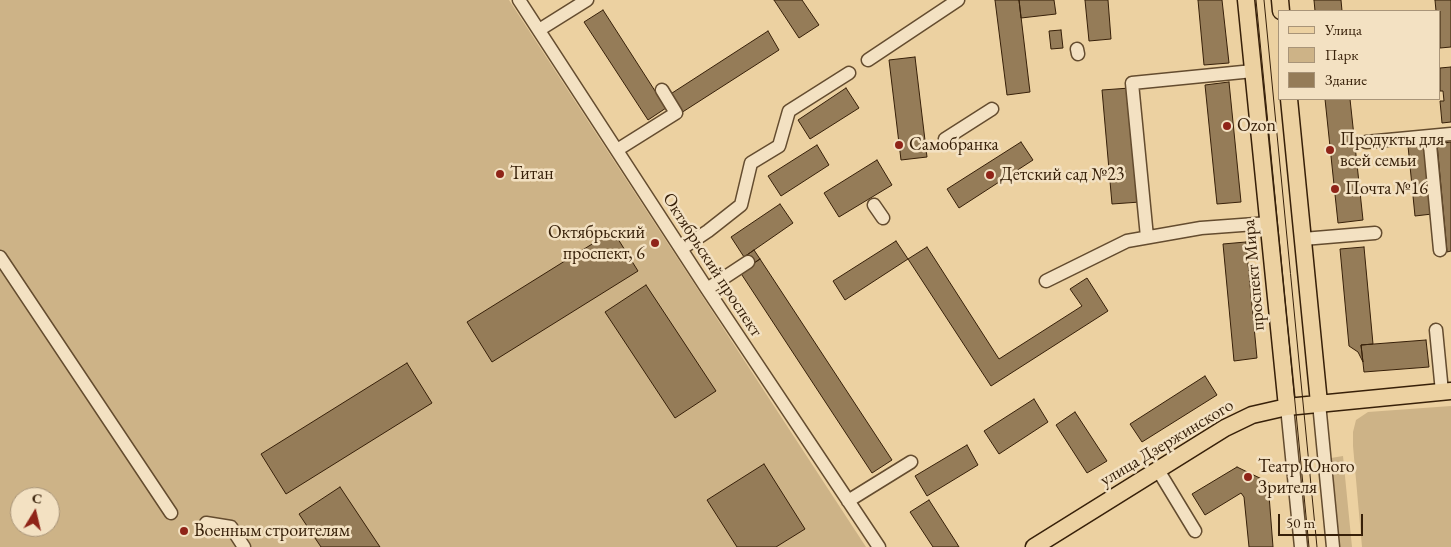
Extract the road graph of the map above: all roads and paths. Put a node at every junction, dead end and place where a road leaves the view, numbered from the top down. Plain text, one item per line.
1 (519, 0) edge
2 (587, 0) edge
3 (958, 0) edge
4 (1246, 0) edge
5 (539, 30) junction
6 (868, 60) dead end
7 (1253, 71) junction
8 (849, 73) dead end
9 (662, 90) dead end
10 (1289, 100) edge
11 (992, 109) dead end
12 (1451, 134) edge
13 (945, 139) dead end
14 (1366, 142) dead end
15 (1430, 145) dead end
16 (617, 150) junction
17 (874, 205) dead end
18 (883, 218) dead end
19 (1269, 223) junction
20 (1375, 233) dead end
21 (1147, 237) junction
22 (1303, 239) junction
23 (681, 249) junction
24 (1440, 250) dead end
25 (0, 257) edge
26 (748, 262) dead end
27 (1046, 281) dead end
28 (707, 290) junction
29 (1436, 330) dead end
30 (1446, 391) edge
31 (1319, 403) junction
32 (1287, 407) junction
33 (911, 462) dead end
34 (1158, 470) junction
35 (848, 500) junction
36 (171, 513) dead end
37 (206, 523) dead end
38 (1195, 531) dead end
39 (244, 547) edge
40 (879, 547) edge
41 (1034, 547) edge
42 (1301, 547) edge
43 (1333, 547) edge

1 - 5 street, Октябрьский проспект
2 - 5 street
3 - 6 street
4 - 7 main road, проспект Мира
5 - 16 street, Октябрьский проспект
7 - 19 main road, проспект Мира
7 - 21 street
8 - 23 street
9 - 16 street
10 - 22 main road
11 - 13 street
12 - 14 street
15 - 24 street
16 - 23 street, Октябрьский проспект
17 - 18 street
19 - 21 street
19 - 32 main road, проспект Мира
20 - 22 street
21 - 27 street
22 - 31 main road
23 - 28 street, Октябрьский проспект
25 - 36 street
26 - 28 street
28 - 35 street, Октябрьский проспект
29 - 30 street
30 - 31 main road, улица Дзержинского
31 - 32 main road, улица Дзержинского
31 - 43 street
32 - 34 main road, улица Дзержинского
32 - 42 street, проспект Мира
33 - 35 street
34 - 38 street
34 - 41 main road, улица Дзержинского
35 - 40 street, Октябрьский проспект
37 - 39 street

